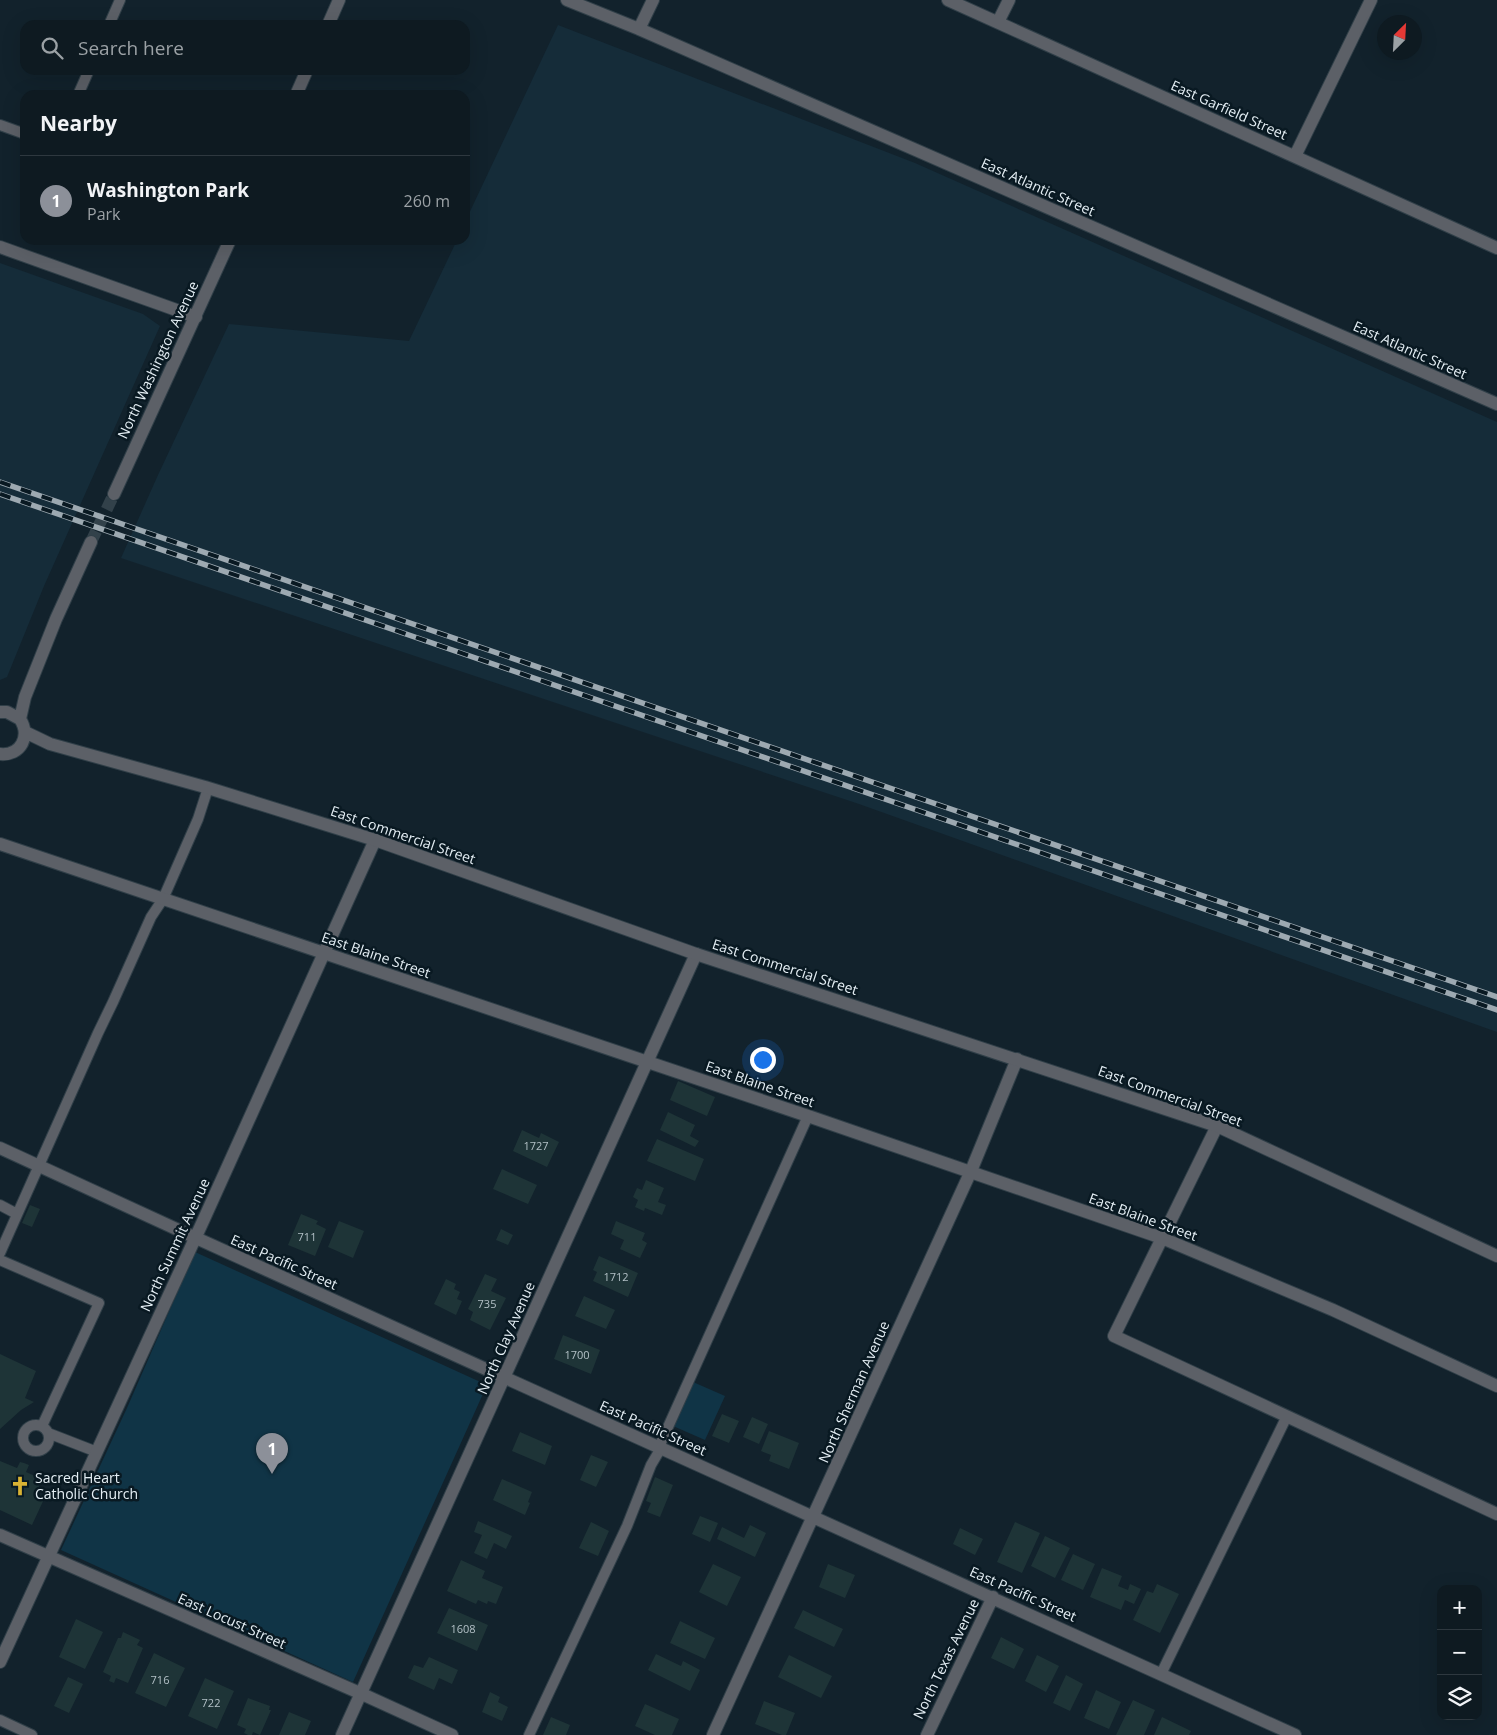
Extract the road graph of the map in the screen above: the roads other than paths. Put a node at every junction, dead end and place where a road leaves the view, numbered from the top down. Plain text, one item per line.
1 (120, 0) edge
2 (339, 0) edge
3 (567, 0) edge
4 (653, 0) edge
5 (948, 0) edge
6 (1009, 0) edge
7 (1371, 0) edge
8 (111, 20) edge
9 (330, 20) edge
10 (998, 22) junction
11 (639, 29) junction
12 (87, 75) edge
13 (305, 75) edge
14 (80, 90) edge
15 (298, 90) edge
16 (0, 125) edge
17 (20, 132) edge
18 (1295, 156) junction
19 (228, 245) edge
20 (0, 247) edge
21 (1497, 248) edge
22 (196, 317) junction
23 (1497, 404) edge
24 (114, 494) tunnel mouth
25 (91, 542) tunnel mouth
26 (25, 697) junction
27 (0, 712) edge
28 (20, 719) junction
29 (25, 732) junction
30 (50, 744) junction
31 (21, 746) junction
32 (0, 755) edge
33 (208, 788) junction
34 (375, 840) junction
35 (0, 844) edge
36 (162, 899) junction
37 (324, 953) junction
38 (696, 954) junction
39 (1017, 1059) junction
40 (648, 1062) junction
41 (808, 1116) junction
42 (1217, 1126) junction
43 (0, 1148) edge
44 (39, 1166) junction
45 (971, 1171) junction
46 (0, 1206) edge
47 (17, 1214) junction
48 (1162, 1238) junction
49 (195, 1239) junction
50 (0, 1253) edge
51 (1497, 1256) edge
52 (0, 1260) edge
53 (505, 1377) junction
54 (1497, 1386) edge
55 (1287, 1416) junction
56 (660, 1447) junction
57 (97, 1452) junction
58 (1497, 1514) edge
59 (814, 1517) junction
60 (0, 1535) edge
61 (49, 1558) junction
62 (993, 1597) junction
63 (0, 1662) edge
64 (1161, 1674) junction
65 (362, 1694) junction
66 (0, 1720) edge
67 (32, 1735) edge
68 (342, 1735) edge
69 (452, 1735) edge
70 (529, 1735) edge
71 (713, 1735) edge
72 (927, 1735) edge
73 (1295, 1735) edge

1 - 8 lane
2 - 9 street
3 - 11 street, East Atlantic Street
4 - 11 street
5 - 10 street, East Garfield Street
6 - 10 street
7 - 18 street
10 - 18 street, East Garfield Street
11 - 23 street, East Atlantic Street
12 - 14 lane
13 - 15 street
16 - 17 lane
18 - 21 street, East Garfield Street
19 - 22 street, North Washington Avenue
20 - 22 street
22 - 24 street, North Washington Avenue
25 - 26 street
26 - 27 street
26 - 28 street
27 - 28 street
28 - 29 street
29 - 30 street, East Commercial Street
29 - 31 street
30 - 31 street, East Commercial Street
30 - 33 street, East Commercial Street
31 - 32 street, East Commercial Street
33 - 34 street, East Commercial Street
33 - 36 lane
34 - 37 street, North Summit Avenue
34 - 38 street, East Commercial Street
35 - 36 street, East Blaine Street
36 - 37 street, East Blaine Street
36 - 44 lane
37 - 40 street, East Blaine Street
37 - 49 street, North Summit Avenue
38 - 39 street, East Commercial Street
38 - 40 street, North Clay Avenue
39 - 42 street, East Commercial Street
39 - 45 street, North Sherman Avenue
40 - 41 street, East Blaine Street
40 - 53 street, North Clay Avenue
41 - 45 street, East Blaine Street
41 - 56 lane
42 - 48 street
42 - 51 street, East Commercial Street
43 - 44 street, East Pacific Street
44 - 47 lane
44 - 49 street, East Pacific Street
45 - 48 street, East Blaine Street
45 - 59 street, North Sherman Avenue
46 - 47 lane
47 - 50 lane
48 - 54 street, East Blaine Street
48 - 55 street
49 - 53 street, East Pacific Street
49 - 57 street, North Summit Avenue
52 - 57 lane
53 - 56 street, East Pacific Street
53 - 65 street, North Clay Avenue
55 - 58 street
55 - 64 lane
56 - 59 street, East Pacific Street
56 - 70 lane
57 - 61 street, North Summit Avenue
59 - 62 street, East Pacific Street
59 - 71 street, North Sherman Avenue
60 - 61 street, East Locust Street
61 - 63 street, North Summit Avenue
61 - 65 street, East Locust Street
62 - 64 street, East Pacific Street
62 - 72 street, North Texas Avenue
64 - 73 street, East Pacific Street
65 - 68 street, North Clay Avenue
65 - 69 street, East Locust Street
66 - 67 lane

